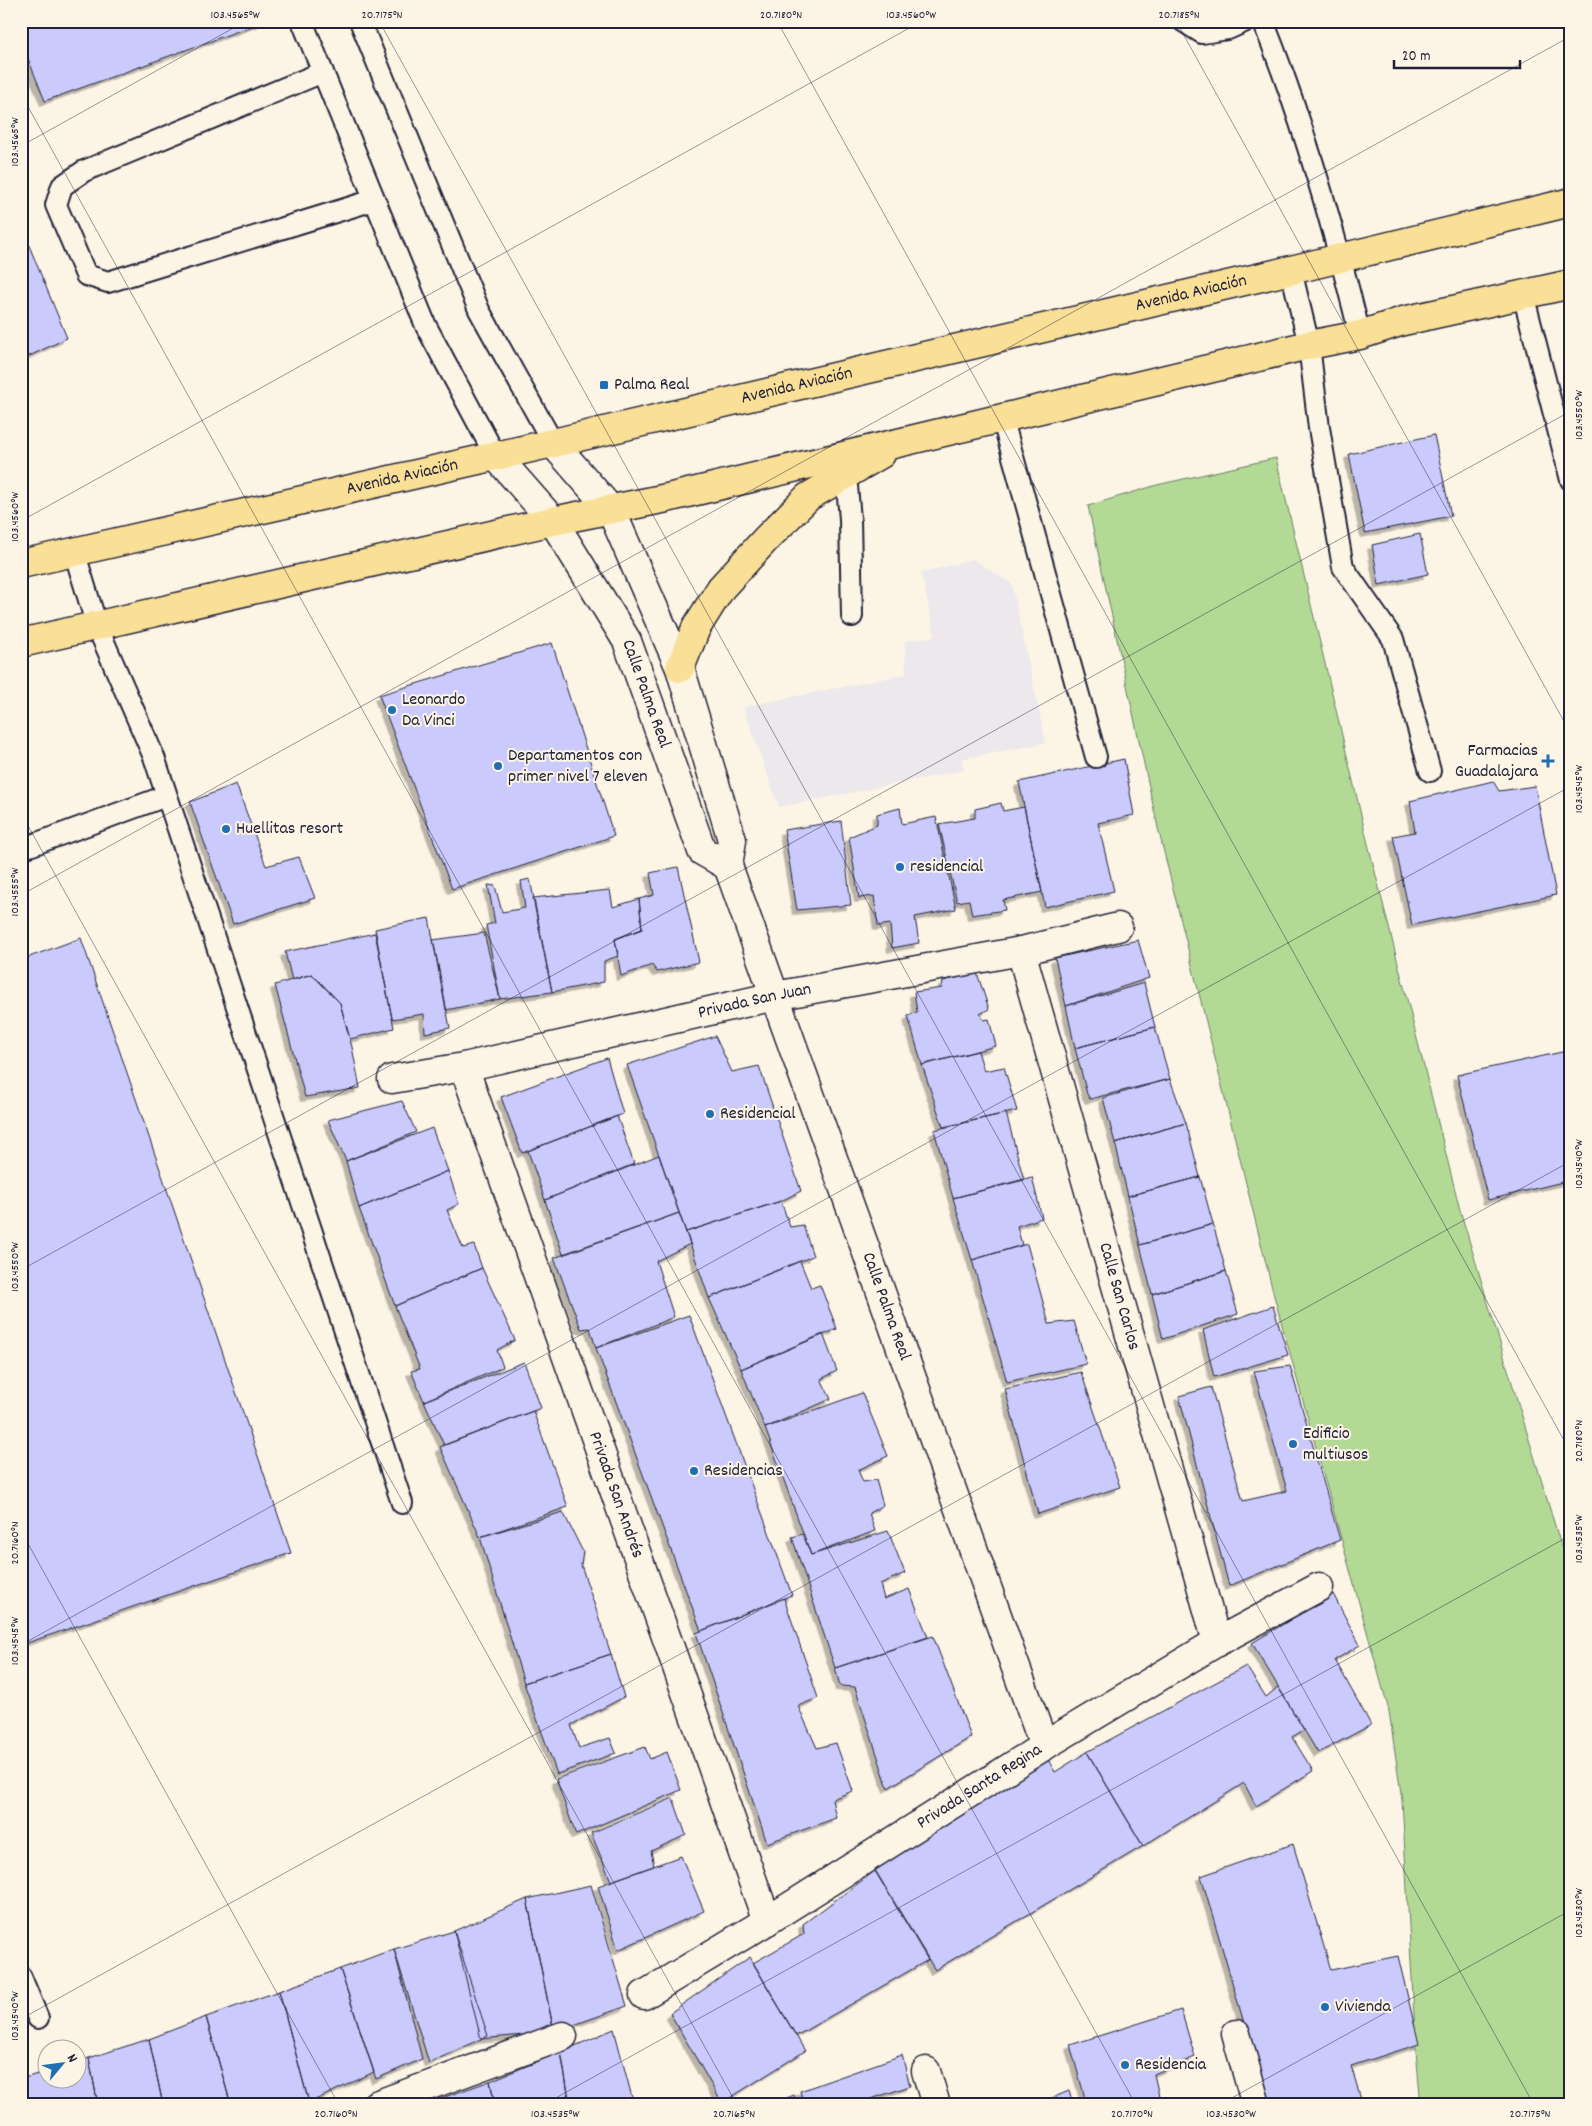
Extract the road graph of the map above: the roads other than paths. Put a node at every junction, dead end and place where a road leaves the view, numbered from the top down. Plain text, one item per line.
1 (302, 21) edge
2 (360, 21) edge
3 (1183, 21) edge
4 (1246, 21) edge
5 (1263, 21) edge
6 (323, 72) junction
7 (374, 200) junction
8 (1571, 202) edge
9 (1341, 258) junction
10 (1291, 270) junction
11 (1571, 284) edge
12 (1523, 294) junction
13 (1360, 335) junction
14 (1309, 345) junction
15 (1002, 417) junction
16 (553, 442) junction
17 (494, 455) junction
18 (845, 465) junction
19 (1571, 480) edge
20 (611, 510) junction
21 (553, 521) junction
22 (74, 551) junction
23 (21, 564) edge
24 (852, 616) dead end
25 (97, 626) junction
26 (21, 643) edge
27 (680, 668) junction
28 (641, 681) junction
29 (1096, 757) dead end
30 (1430, 771) dead end
31 (166, 796) junction
32 (21, 849) edge
33 (728, 866) junction
34 (1118, 927) dead end
35 (1021, 950) junction
36 (774, 996) junction
37 (464, 1067) junction
38 (392, 1080) dead end
39 (402, 1503) dead end
40 (1319, 1587) dead end
41 (1217, 1642) junction
42 (1044, 1746) junction
43 (767, 1921) junction
44 (21, 1977) edge
45 (644, 1995) dead end
46 (38, 2018) dead end
47 (1236, 2034) dead end
48 (563, 2036) dead end
49 (926, 2071) dead end
50 (376, 2105) edge
51 (936, 2105) edge
52 (1256, 2105) edge

1 - 6 lane
2 - 16 lane
3 - 4 lane
5 - 9 lane
6 - 7 lane
6 - 7 lane
7 - 17 lane
8 - 9 main road, Avenida Aviación
9 - 10 main road, Avenida Aviación
9 - 13 lane
10 - 14 lane
10 - 16 main road, Avenida Aviación
11 - 12 main road
12 - 13 main road
12 - 19 lane
13 - 14 main road
14 - 15 main road
14 - 30 lane
15 - 18 main road
15 - 29 lane
16 - 17 main road, Avenida Aviación
16 - 20 street, Calle Palma Real
17 - 21 street, Calle Palma Real
17 - 22 main road, Avenida Aviación
18 - 20 main road
18 - 24 lane
18 - 27 main road
20 - 21 main road
20 - 27 street, Calle Palma Real
21 - 25 main road
21 - 28 street, Calle Palma Real
22 - 23 main road, Avenida Aviación
22 - 25 lane
25 - 26 main road
25 - 31 lane
27 - 28 street
27 - 33 street, Calle Palma Real
28 - 33 street, Calle Palma Real
31 - 32 lane
31 - 39 lane
33 - 36 street, Calle Palma Real
34 - 35 street, Privada San Juan
35 - 36 street, Privada San Juan
35 - 41 street, Calle San Carlos
36 - 37 street, Privada San Juan
36 - 42 street, Calle Palma Real
37 - 38 street, Privada San Juan
37 - 43 street, Privada San Andrés
40 - 41 street, Privada Santa Regina
41 - 42 street, Privada Santa Regina
42 - 43 street, Privada Santa Regina
43 - 45 street, Privada Santa Regina
44 - 46 lane
47 - 52 street
48 - 50 street
49 - 51 street

